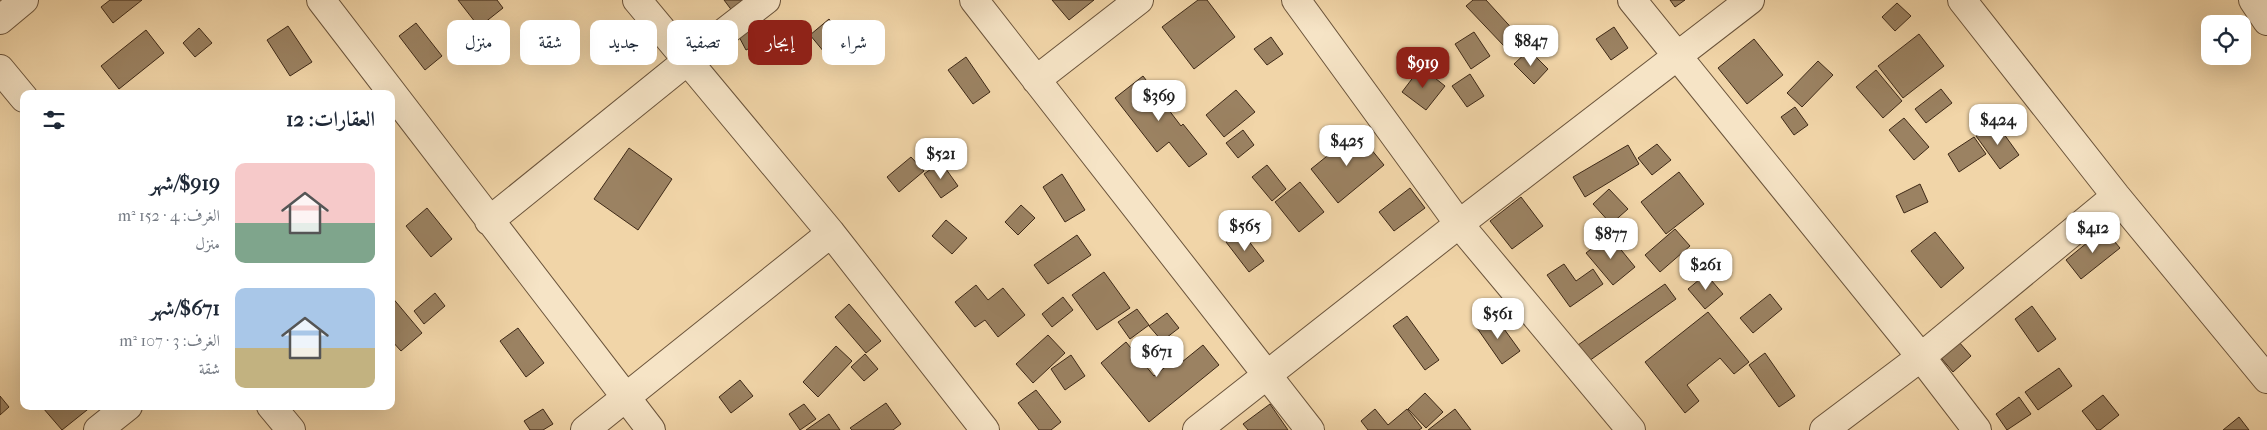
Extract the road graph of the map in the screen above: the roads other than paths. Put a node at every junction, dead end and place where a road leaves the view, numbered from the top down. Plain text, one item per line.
1 (24, 0) edge
2 (321, 0) edge
3 (637, 0) edge
4 (766, 0) edge
5 (974, 0) edge
6 (1139, 0) edge
7 (1296, 0) edge
8 (1632, 0) edge
9 (1750, 0) edge
10 (1962, 0) edge
11 (2253, 0) edge
12 (0, 20) edge
13 (2267, 21) edge
14 (738, 22) edge
15 (667, 36) edge
16 (1677, 57) junction
17 (683, 65) edge
18 (691, 65) edge
19 (0, 69) edge
20 (1036, 80) junction
21 (389, 90) edge
22 (20, 93) edge
23 (395, 97) edge
24 (2116, 196) junction
25 (489, 221) junction
26 (1459, 224) junction
27 (831, 233) junction
28 (1920, 357) junction
29 (1268, 375) junction
30 (2267, 378) edge
31 (625, 398) junction
32 (123, 410) edge
33 (274, 410) edge
34 (98, 430) edge
35 (291, 430) edge
36 (585, 430) edge
37 (651, 430) edge
38 (985, 430) edge
39 (1196, 430) edge
40 (1310, 430) edge
41 (1631, 430) edge
42 (1824, 430) edge
43 (1977, 430) edge

1 - 12 street
2 - 21 street
3 - 15 street
4 - 14 street
5 - 20 street
6 - 20 street
7 - 26 street
8 - 16 street
9 - 16 street
10 - 24 street
11 - 13 street
16 - 26 street
16 - 28 street
17 - 25 street
18 - 27 street
19 - 22 street
20 - 29 street
23 - 25 street
24 - 28 street
24 - 30 street
25 - 31 street
26 - 29 street
26 - 41 street
27 - 31 street
27 - 38 street
28 - 42 street
28 - 43 street
29 - 39 street
29 - 40 street
31 - 36 street
31 - 37 street
32 - 34 street
33 - 35 street

